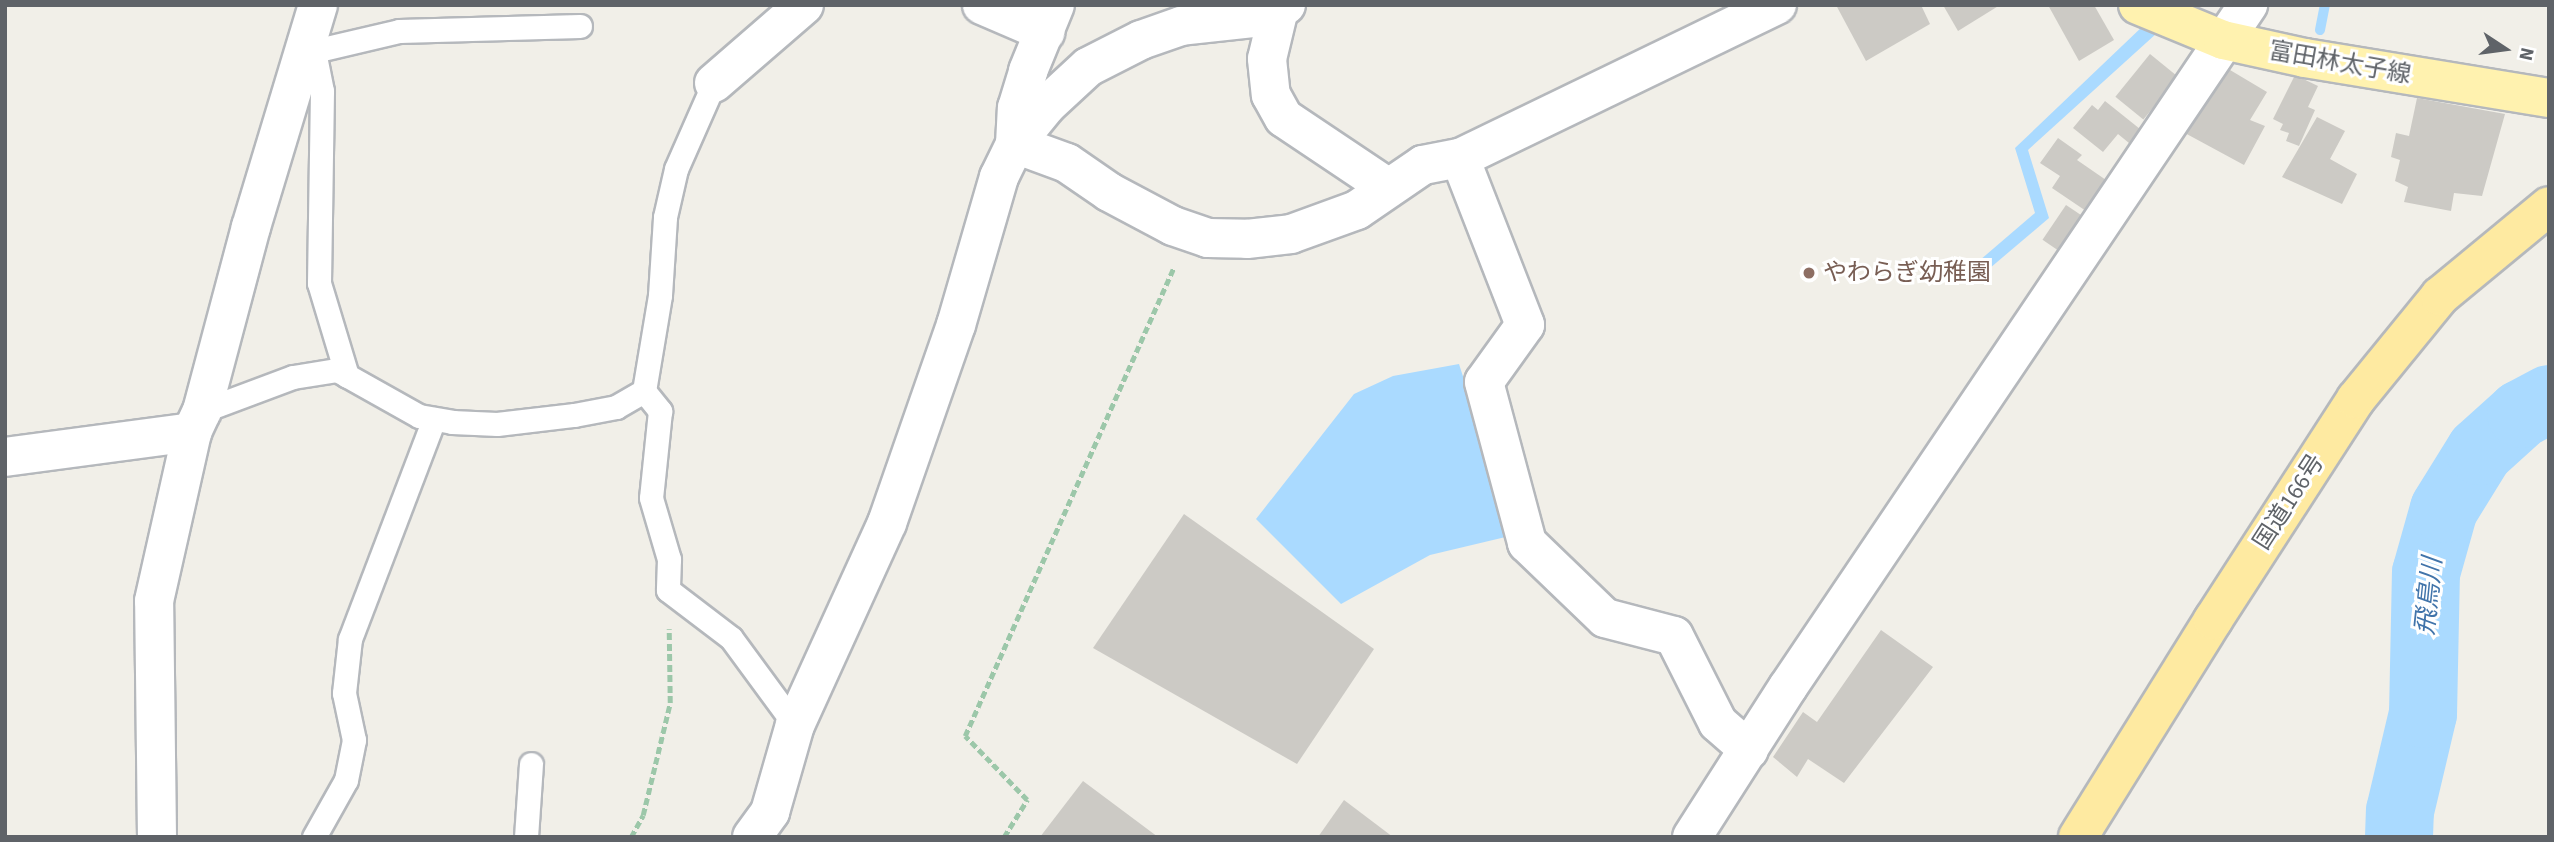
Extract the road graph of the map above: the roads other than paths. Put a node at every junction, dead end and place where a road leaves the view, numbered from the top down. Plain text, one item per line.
1 (318, 5) edge
2 (804, 5) edge
3 (982, 5) edge
4 (1777, 5) edge
5 (2138, 5) edge
6 (2248, 5) edge
7 (1283, 7) edge
8 (1050, 19) edge
9 (580, 26) dead end
10 (2223, 40) junction
11 (310, 48) junction
12 (714, 83) joint
13 (2549, 98) edge
14 (1015, 144) junction
15 (1460, 158) junction
16 (1387, 187) junction
17 (2549, 206) edge
18 (347, 376) junction
19 (644, 391) junction
20 (434, 419) junction
21 (197, 421) junction
22 (5, 457) edge
23 (795, 725) junction
24 (1749, 750) junction
25 (531, 764) dead end
26 (158, 837) edge
27 (314, 837) edge
28 (526, 837) edge
29 (752, 837) edge
30 (1692, 837) edge
31 (2078, 837) edge

1 - 11 street
2 - 12 street
3 - 8 street
4 - 15 street
5 - 10 main road, 富田林太子線
6 - 10 street
7 - 14 street
7 - 16 street
8 - 14 street
9 - 11 lane
10 - 13 main road, 富田林太子線
10 - 24 street
11 - 18 lane
11 - 21 street
12 - 19 lane
14 - 16 street
14 - 23 street
15 - 16 street
15 - 24 street
17 - 31 highway, 国道166号
18 - 20 lane
18 - 21 lane
19 - 20 lane
19 - 23 lane
20 - 27 lane
21 - 22 street
21 - 26 street
23 - 29 street
24 - 30 street
25 - 28 lane

